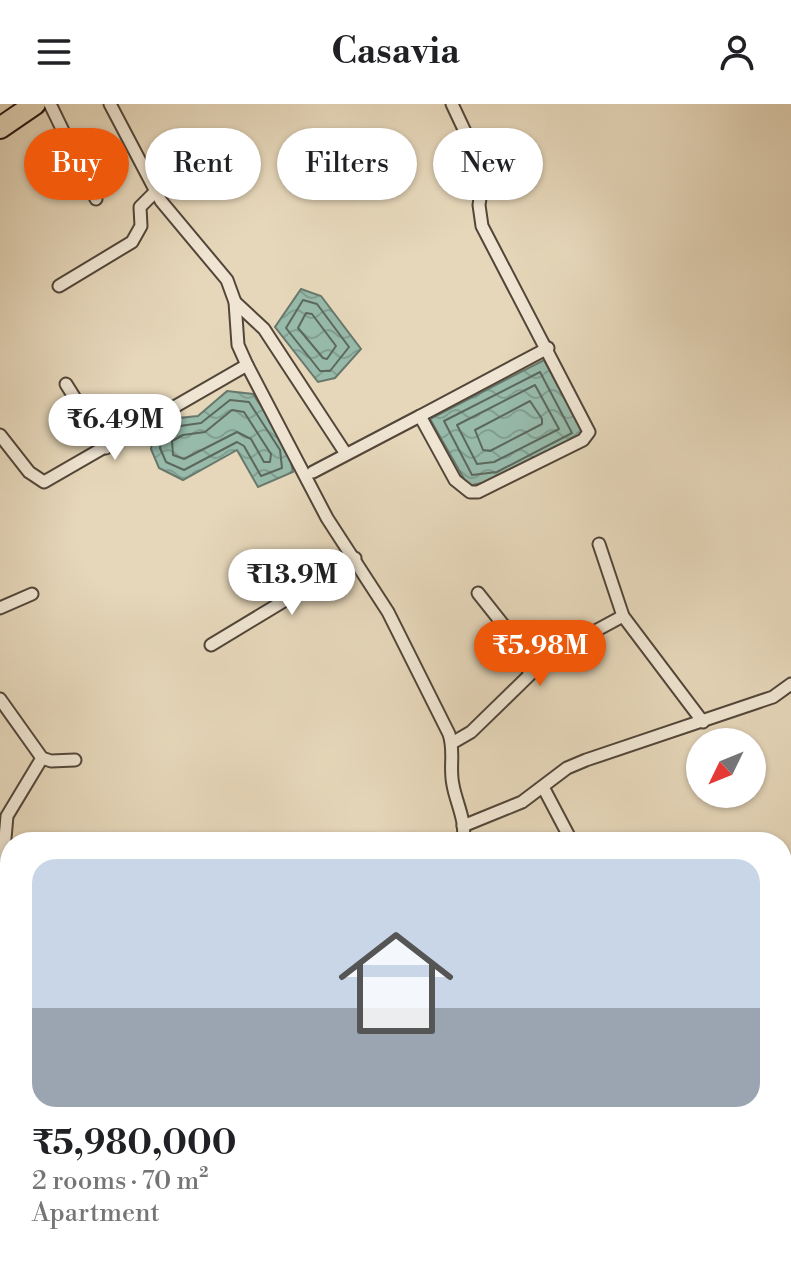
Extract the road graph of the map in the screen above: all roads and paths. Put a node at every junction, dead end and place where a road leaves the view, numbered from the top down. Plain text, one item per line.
1 (35, 104) edge
2 (50, 104) edge
3 (110, 104) edge
4 (452, 104) edge
5 (3, 120) edge
6 (62, 128) edge
7 (145, 170) edge
8 (147, 200) edge
9 (162, 200) edge
10 (59, 286) dead end
11 (235, 302) junction
12 (548, 348) junction
13 (247, 365) junction
14 (66, 384) dead end
15 (420, 416) junction
16 (0, 435) edge
17 (106, 448) junction
18 (346, 454) junction
19 (313, 472) dead end
20 (599, 544) dead end
21 (355, 558) junction
22 (478, 593) dead end
23 (32, 594) dead end
24 (0, 608) edge
25 (623, 616) junction
26 (211, 645) dead end
27 (530, 673) junction
28 (791, 684) edge
29 (0, 699) edge
30 (703, 722) junction
31 (452, 743) junction
32 (42, 758) junction
33 (75, 760) dead end
34 (543, 787) junction
35 (463, 826) junction
36 (6, 832) edge
37 (463, 832) edge
38 (567, 832) edge

1 - 5 highway
2 - 6 street
3 - 7 street
4 - 12 street
8 - 10 street
9 - 11 street
11 - 13 street
11 - 18 street
12 - 15 street
12 - 15 street
13 - 17 street
13 - 21 street
14 - 17 street
15 - 18 street
16 - 17 street
18 - 19 street
20 - 25 street
21 - 26 street
21 - 31 street
22 - 27 street
23 - 24 street
25 - 27 street
25 - 30 street
27 - 31 street
28 - 30 street
29 - 32 street
30 - 34 street
31 - 35 street
32 - 33 street
32 - 36 street
34 - 35 street
34 - 38 street
35 - 37 street

